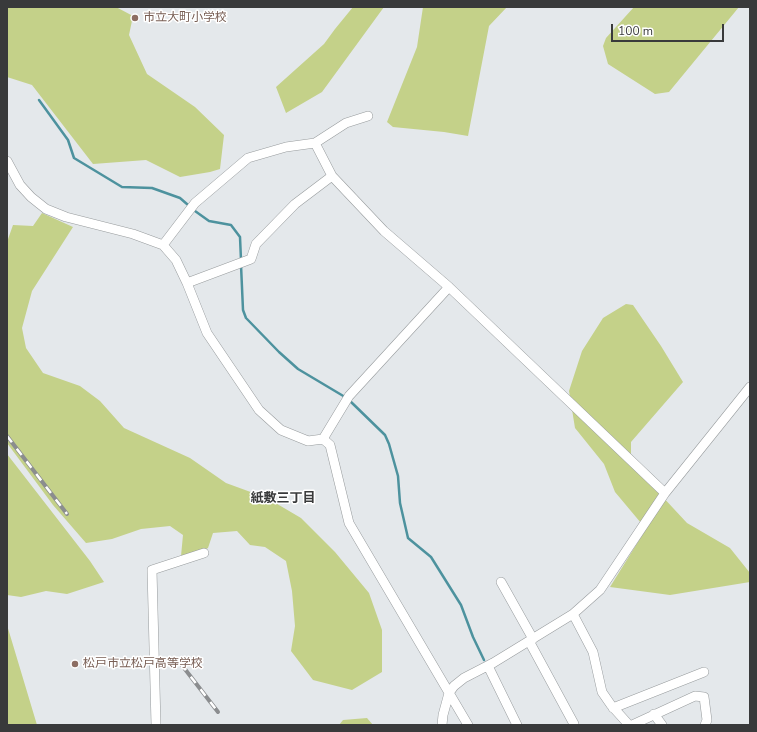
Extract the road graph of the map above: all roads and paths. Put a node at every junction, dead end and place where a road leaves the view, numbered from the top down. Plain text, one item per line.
1 (368, 116) dead end
2 (315, 143) junction
3 (7, 161) edge
4 (332, 176) junction
5 (164, 245) junction
6 (187, 283) junction
7 (448, 287) junction
8 (750, 386) edge
9 (323, 439) junction
10 (665, 493) junction
11 (204, 553) dead end
12 (501, 582) dead end
13 (573, 614) junction
14 (531, 640) junction
15 (488, 666) junction
16 (704, 672) dead end
17 (450, 693) junction
18 (613, 708) junction
19 (654, 714) junction
20 (156, 725) edge
21 (442, 725) edge
22 (468, 725) edge
23 (517, 725) edge
24 (573, 725) edge
25 (629, 725) edge
26 (632, 725) edge
27 (662, 725) edge
28 (705, 725) edge

1 - 2 street
2 - 4 street
2 - 5 street
3 - 5 street
4 - 6 street
4 - 7 street
5 - 6 street
6 - 9 street
7 - 9 street
7 - 10 street
8 - 10 street
9 - 17 street
10 - 13 street
11 - 20 street
12 - 14 street
13 - 14 street
13 - 18 street
14 - 15 street
14 - 24 street
15 - 17 street
15 - 23 street
16 - 18 street
17 - 21 street
17 - 22 street
18 - 25 street
19 - 26 street
19 - 27 street
19 - 28 street

